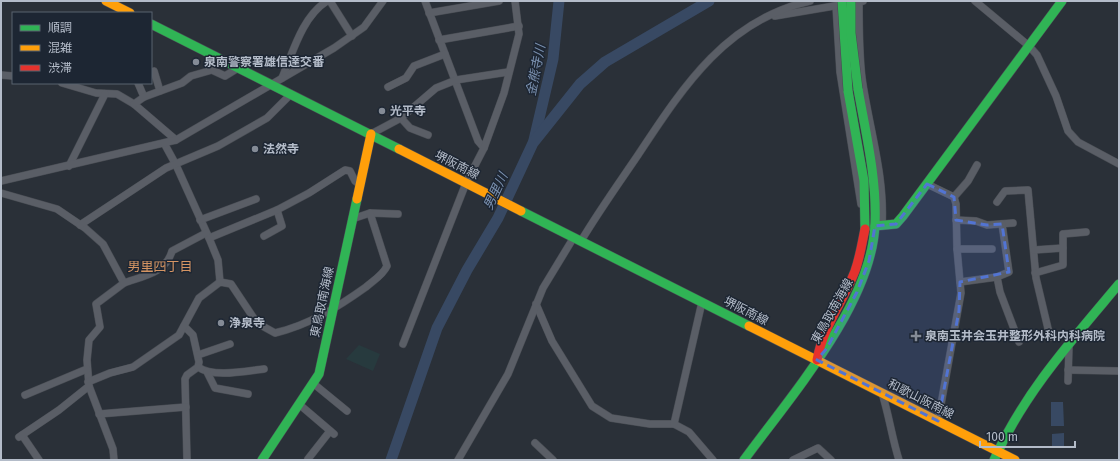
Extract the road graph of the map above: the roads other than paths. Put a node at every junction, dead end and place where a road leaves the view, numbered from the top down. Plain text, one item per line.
1 (106, 1) edge
2 (328, 1) edge
3 (382, 1) edge
4 (425, 1) edge
5 (499, 1) edge
6 (515, 1) edge
7 (810, 1) edge
8 (858, 1) edge
9 (975, 1) edge
10 (1062, 1) edge
11 (839, 3) edge
12 (456, 5) edge
13 (128, 12) edge
14 (429, 13) junction
15 (769, 17) junction
16 (152, 25) edge
17 (519, 26) junction
18 (352, 36) junction
19 (439, 40) junction
20 (1029, 46) junction
21 (445, 54) junction
22 (238, 68) junction
23 (154, 71) dead end
24 (508, 72) junction
25 (1, 75) edge
26 (12, 76) edge
27 (282, 78) junction
28 (456, 80) junction
29 (66, 84) edge
30 (138, 84) edge
31 (271, 84) junction
32 (388, 87) dead end
33 (853, 90) junction
34 (160, 91) junction
35 (104, 94) junction
36 (291, 94) junction
37 (144, 97) junction
38 (134, 104) junction
39 (401, 118) junction
40 (371, 134) junction
41 (428, 135) dead end
42 (176, 140) junction
43 (164, 143) junction
44 (484, 148) junction
45 (1119, 164) edge
46 (176, 165) junction
47 (977, 165) dead end
48 (69, 166) junction
49 (1, 181) edge
50 (359, 184) junction
51 (470, 184) junction
52 (927, 184) junction
53 (1, 193) edge
54 (954, 197) junction
55 (256, 199) dead end
56 (997, 202) dead end
57 (277, 210) junction
58 (370, 213) junction
59 (398, 214) dead end
60 (352, 219) junction
61 (200, 220) junction
62 (956, 220) junction
63 (1013, 223) dead end
64 (1002, 224) junction
65 (80, 225) junction
66 (878, 226) junction
67 (1086, 232) dead end
68 (207, 236) junction
69 (264, 236) dead end
70 (575, 238) junction
71 (863, 238) junction
72 (1063, 248) junction
73 (957, 249) junction
74 (992, 249) dead end
75 (1034, 250) junction
76 (1035, 273) junction
77 (997, 277) junction
78 (220, 282) junction
79 (960, 282) junction
80 (124, 283) junction
81 (1119, 284) edge
82 (702, 302) junction
83 (536, 304) junction
84 (332, 310) junction
85 (184, 326) junction
86 (1019, 342) dead end
87 (1072, 342) junction
88 (230, 344) dead end
89 (403, 344) dead end
90 (198, 356) junction
91 (817, 360) junction
92 (198, 367) junction
93 (87, 369) junction
94 (264, 369) dead end
95 (1068, 370) junction
96 (1119, 371) edge
97 (207, 372) junction
98 (1068, 381) dead end
99 (88, 384) junction
100 (314, 384) junction
101 (882, 393) junction
102 (248, 394) dead end
103 (25, 395) dead end
104 (300, 405) junction
105 (186, 407) junction
106 (347, 411) dead end
107 (99, 414) junction
108 (938, 421) junction
109 (674, 424) junction
110 (535, 443) dead end
111 (997, 451) junction
112 (308, 459) edge
113 (39, 460) edge
114 (114, 460) edge
115 (187, 460) edge
116 (262, 460) edge
117 (458, 460) edge
118 (553, 460) edge
119 (713, 460) edge
120 (744, 460) edge
121 (793, 460) edge
122 (831, 460) edge
123 (899, 460) edge
124 (994, 460) edge
125 (1015, 460) edge

1 - 13 main road
2 - 18 street
2 - 27 street
3 - 18 street
4 - 14 street
5 - 12 street
6 - 17 street
7 - 15 street
8 - 11 street
8 - 33 main road, 東鳥取南海線, bridge
8 - 66 street
9 - 20 street
10 - 20 main road
11 - 15 street
11 - 33 main road, 東鳥取南海線, bridge
11 - 71 street
12 - 14 street
14 - 19 street
15 - 70 street
16 - 22 main road, 堺阪南線
17 - 19 street
17 - 24 street
18 - 27 street
19 - 21 street
20 - 45 street
20 - 52 main road
21 - 28 street
21 - 32 street
22 - 31 main road, 堺阪南線
22 - 34 street
23 - 34 street
24 - 28 street
24 - 44 street
25 - 26 street
27 - 31 street
28 - 39 street
28 - 44 street
29 - 35 street
30 - 37 street
31 - 36 main road, 堺阪南線
31 - 42 street
33 - 66 main road, 東鳥取南海線
33 - 71 main road, 東鳥取南海線
34 - 37 street
35 - 38 street
35 - 48 street
36 - 40 main road, 堺阪南線
36 - 46 street
37 - 38 street
38 - 42 street
39 - 40 street
39 - 41 street
40 - 50 main road, 東鳥取南海線
40 - 51 main road, 堺阪南線
42 - 43 street
43 - 46 street
43 - 48 street
44 - 51 street
46 - 61 street
46 - 65 street
47 - 54 street
48 - 49 street
50 - 57 street
50 - 60 main road, 東鳥取南海線
51 - 70 main road, 堺阪南線
51 - 89 street
52 - 54 street
52 - 66 main road
53 - 65 street
54 - 62 street
55 - 61 street
56 - 75 street
57 - 68 street
57 - 69 street
58 - 59 street
58 - 60 street
58 - 84 street
60 - 84 main road, 東鳥取南海線
61 - 68 street
62 - 64 street
62 - 73 street
63 - 64 street
64 - 77 street
65 - 80 street
66 - 91 main road, 東鳥取南海線
67 - 72 street
68 - 78 street
68 - 80 street
70 - 82 main road, 堺阪南線
70 - 83 street
71 - 91 main road, 東鳥取南海線
72 - 75 street
72 - 76 street
73 - 74 street
73 - 79 street
75 - 76 street
76 - 87 street
77 - 79 street
77 - 86 street
78 - 84 street
78 - 85 street
79 - 108 street
80 - 93 street
81 - 87 main road
82 - 91 main road, 堺阪南線
82 - 109 street
83 - 109 street
83 - 117 street
84 - 100 main road, 東鳥取南海線
85 - 90 street
85 - 99 street
87 - 95 street
87 - 111 main road
88 - 90 street
90 - 92 street
91 - 101 main road, 和歌山阪南線
91 - 120 main road
92 - 97 street
92 - 105 street
93 - 99 street
93 - 103 street
94 - 97 street
95 - 96 street
95 - 98 street
97 - 102 street
99 - 107 street
99 - 113 street
100 - 104 main road, 東鳥取南海線
100 - 106 street
101 - 108 main road, 和歌山阪南線
101 - 123 street
104 - 112 street
104 - 116 main road, 東鳥取南海線
105 - 107 street
105 - 115 street
107 - 114 street
108 - 111 main road, 和歌山阪南線
109 - 119 street
110 - 118 street
111 - 124 main road
111 - 125 main road, 和歌山阪南線
121 - 122 street

